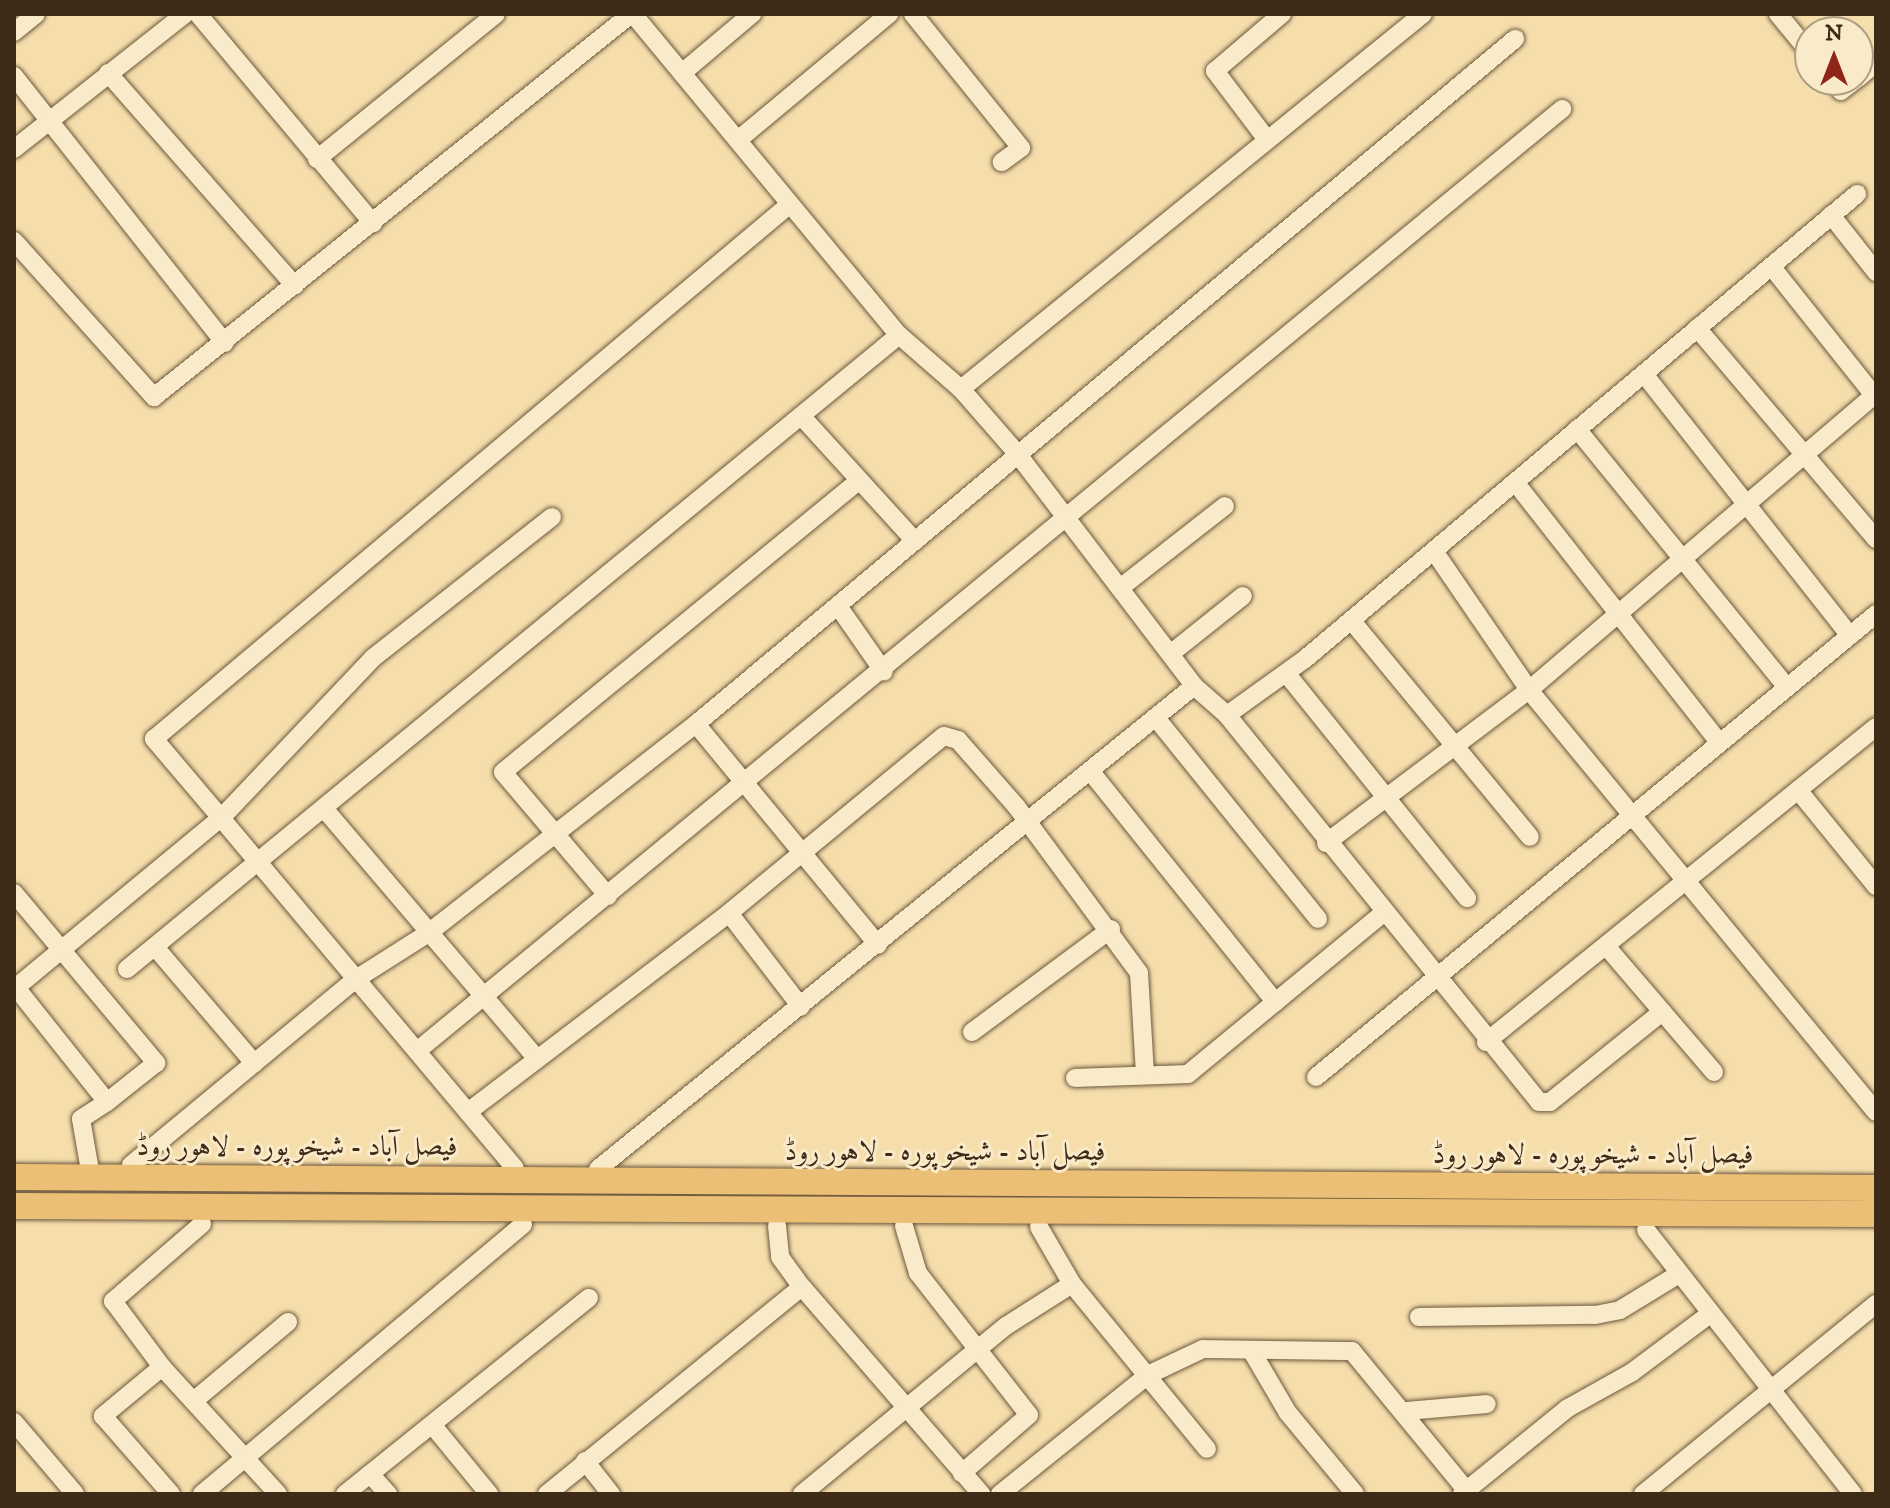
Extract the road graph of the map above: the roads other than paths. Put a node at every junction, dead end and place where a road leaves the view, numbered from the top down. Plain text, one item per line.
1 (36, 14) edge
2 (185, 14) edge
3 (198, 14) edge
4 (496, 14) edge
5 (632, 14) edge
6 (752, 14) edge
7 (889, 14) edge
8 (913, 14) edge
9 (1282, 14) edge
10 (1423, 14) edge
11 (14, 32) edge
12 (1515, 39) dead end
13 (108, 73) junction
14 (682, 73) junction
15 (14, 76) edge
16 (1562, 109) dead end
17 (49, 120) junction
18 (1265, 137) junction
19 (738, 140) junction
20 (14, 149) edge
21 (317, 159) junction
22 (1002, 162) dead end
23 (1857, 194) dead end
24 (790, 204) junction
25 (1831, 215) junction
26 (373, 223) junction
27 (14, 241) edge
28 (1771, 266) junction
29 (1876, 272) edge
30 (295, 286) junction
31 (1697, 328) junction
32 (899, 335) junction
33 (225, 343) junction
34 (1644, 374) junction
35 (961, 389) junction
36 (1875, 396) edge
37 (804, 419) junction
38 (1577, 429) junction
39 (1016, 452) junction
40 (1803, 453) junction
41 (859, 481) junction
42 (1515, 482) junction
43 (1745, 502) junction
44 (1225, 506) dead end
45 (552, 517) dead end
46 (1068, 520) junction
47 (1876, 539) edge
48 (915, 541) junction
49 (1434, 551) junction
50 (1683, 559) junction
51 (1120, 588) junction
52 (1243, 596) dead end
53 (838, 606) junction
54 (1618, 614) junction
55 (1876, 614) edge
56 (1351, 620) junction
57 (1850, 636) junction
58 (1174, 651) junction
59 (884, 672) junction
60 (1286, 673) junction
61 (1784, 684) junction
62 (1194, 686) junction
63 (1529, 690) junction
64 (1227, 715) junction
65 (1156, 718) junction
66 (696, 724) junction
67 (1876, 727) edge
68 (1719, 742) junction
69 (1455, 745) junction
70 (1091, 772) junction
71 (745, 787) junction
72 (1798, 790) junction
73 (1387, 799) junction
74 (327, 812) junction
75 (221, 818) junction
76 (1635, 818) junction
77 (1028, 825) junction
78 (553, 834) junction
79 (1530, 837) dead end
80 (1326, 843) junction
81 (799, 855) junction
82 (258, 862) junction
83 (1689, 879) junction
84 (1876, 886) edge
85 (14, 893) edge
86 (608, 896) junction
87 (1467, 898) dead end
88 (729, 913) junction
89 (1382, 914) junction
90 (1318, 919) dead end
91 (1111, 929) junction
92 (427, 934) junction
93 (878, 945) junction
94 (1606, 946) junction
95 (62, 947) junction
96 (155, 947) junction
97 (127, 969) dead end
98 (356, 979) junction
99 (1437, 981) junction
100 (15, 987) edge
101 (485, 997) junction
102 (1275, 1002) junction
103 (801, 1007) junction
104 (1662, 1012) junction
105 (972, 1032) dead end
106 (1486, 1042) junction
107 (417, 1051) junction
108 (537, 1059) junction
109 (254, 1063) junction
110 (1714, 1072) dead end
111 (1145, 1074) junction
112 (1316, 1077) dead end
113 (1075, 1078) dead end
114 (107, 1102) junction
115 (468, 1112) junction
116 (1876, 1112) edge
117 (89, 1165) dead end
118 (131, 1165) dead end
119 (515, 1168) dead end
120 (598, 1169) dead end
121 (14, 1177) edge
122 (1876, 1188) edge
123 (14, 1206) edge
124 (1876, 1214) edge
125 (202, 1224) dead end
126 (523, 1225) dead end
127 (777, 1226) dead end
128 (904, 1226) dead end
129 (1039, 1227) dead end
130 (1646, 1230) dead end
131 (1679, 1274) junction
132 (1072, 1284) junction
133 (802, 1287) junction
134 (589, 1298) dead end
135 (1876, 1304) edge
136 (1710, 1314) junction
137 (1419, 1317) dead end
138 (288, 1322) dead end
139 (978, 1349) junction
140 (1251, 1350) junction
141 (162, 1367) junction
142 (1148, 1375) junction
143 (1771, 1389) junction
144 (196, 1399) junction
145 (1487, 1404) dead end
146 (903, 1411) junction
147 (1407, 1411) junction
148 (14, 1422) edge
149 (434, 1427) junction
150 (1207, 1449) dead end
151 (248, 1457) junction
152 (585, 1461) junction
153 (962, 1473) junction
154 (370, 1474) junction
155 (1846, 1491) edge
156 (1464, 1492) edge
157 (75, 1494) edge
158 (171, 1494) edge
159 (202, 1494) edge
160 (278, 1494) edge
161 (345, 1494) edge
162 (388, 1494) edge
163 (489, 1494) edge
164 (547, 1494) edge
165 (611, 1494) edge
166 (802, 1494) edge
167 (981, 1494) edge
168 (1000, 1494) edge
169 (1355, 1494) edge
170 (1643, 1494) edge

1 - 11 street
2 - 13 street
3 - 21 street
4 - 21 street
5 - 14 street
5 - 26 street
6 - 14 street
7 - 19 street
8 - 22 street
9 - 18 street
10 - 18 street
12 - 39 street
13 - 17 street
13 - 30 street
14 - 19 street
15 - 17 street
16 - 46 street
17 - 20 street
17 - 33 street
18 - 35 street
19 - 24 street
21 - 26 street
23 - 25 street
24 - 32 street
24 - 75 street
25 - 28 street
25 - 29 street
26 - 30 street
27 - 33 street
28 - 31 street
28 - 36 street
30 - 33 street
31 - 34 street
31 - 40 street
32 - 35 street
32 - 37 street
34 - 38 street
34 - 43 street
35 - 39 street
36 - 40 street
37 - 41 street
37 - 74 street
38 - 42 street
38 - 50 street
39 - 46 street
39 - 48 street
40 - 43 street
40 - 47 street
41 - 48 street
41 - 78 street
42 - 49 street
42 - 54 street
43 - 50 street
43 - 57 street
44 - 51 street
45 - 75 street
46 - 51 street
46 - 59 street
48 - 53 street
49 - 56 street
49 - 63 street
50 - 54 street
50 - 61 street
51 - 58 street
52 - 58 street
53 - 59 street
53 - 66 street
54 - 63 street
54 - 68 street
55 - 57 street
56 - 60 street
56 - 69 street
57 - 61 street
58 - 62 street
59 - 71 street
60 - 64 street
60 - 73 street
61 - 68 street
62 - 64 street
62 - 65 street
63 - 69 street
63 - 76 street
64 - 80 street
65 - 70 street
65 - 90 street
66 - 71 street
66 - 78 street
67 - 72 street
68 - 76 street
69 - 73 street
69 - 79 street
70 - 77 street
70 - 102 street
71 - 81 street
71 - 86 street
72 - 83 street
72 - 84 street
73 - 80 street
73 - 87 street
74 - 82 street
74 - 92 street
75 - 82 street
75 - 95 street
76 - 83 street
76 - 99 street
77 - 81 street
77 - 91 street
77 - 93 street
78 - 86 street
78 - 92 street
80 - 89 street
81 - 88 street
81 - 93 street
82 - 96 street
82 - 98 street
83 - 94 street
83 - 116 street
85 - 95 street
86 - 101 street
88 - 103 street
88 - 108 street
89 - 99 street
89 - 102 street
91 - 105 street
91 - 111 street
92 - 98 street
92 - 101 street
93 - 103 street
94 - 104 street
94 - 106 street
95 - 100 street
95 - 114 street
96 - 97 street
96 - 109 street
98 - 107 street
98 - 109 street
99 - 106 street
99 - 112 street
100 - 114 street
101 - 107 street
101 - 108 street
102 - 111 street
103 - 120 street
104 - 106 street
104 - 110 street
107 - 115 street
108 - 115 street
109 - 118 street
111 - 113 street
114 - 117 street
115 - 119 street
121 - 122 highway, فیصل آباد - شیخو پورہ - لاہور روڈ
123 - 124 highway, فیصل آباد - شیخو پورہ - لاہور روڈ
125 - 141 street
126 - 151 street
127 - 133 street
128 - 139 street
129 - 132 street
130 - 131 street
131 - 136 street
131 - 137 street
132 - 139 street
132 - 142 street
133 - 146 street
133 - 152 street
134 - 149 street
135 - 143 street
136 - 143 street
136 - 156 street
138 - 144 street
139 - 146 street
139 - 153 street
140 - 142 street
140 - 147 street
140 - 169 street
141 - 144 street
141 - 158 street
142 - 150 street
142 - 168 street
143 - 155 street
143 - 170 street
144 - 151 street
145 - 147 street
146 - 153 street
146 - 166 street
147 - 156 street
148 - 157 street
149 - 154 street
149 - 163 street
151 - 159 street
151 - 160 street
152 - 164 street
152 - 165 street
153 - 167 street
154 - 161 street
154 - 162 street

